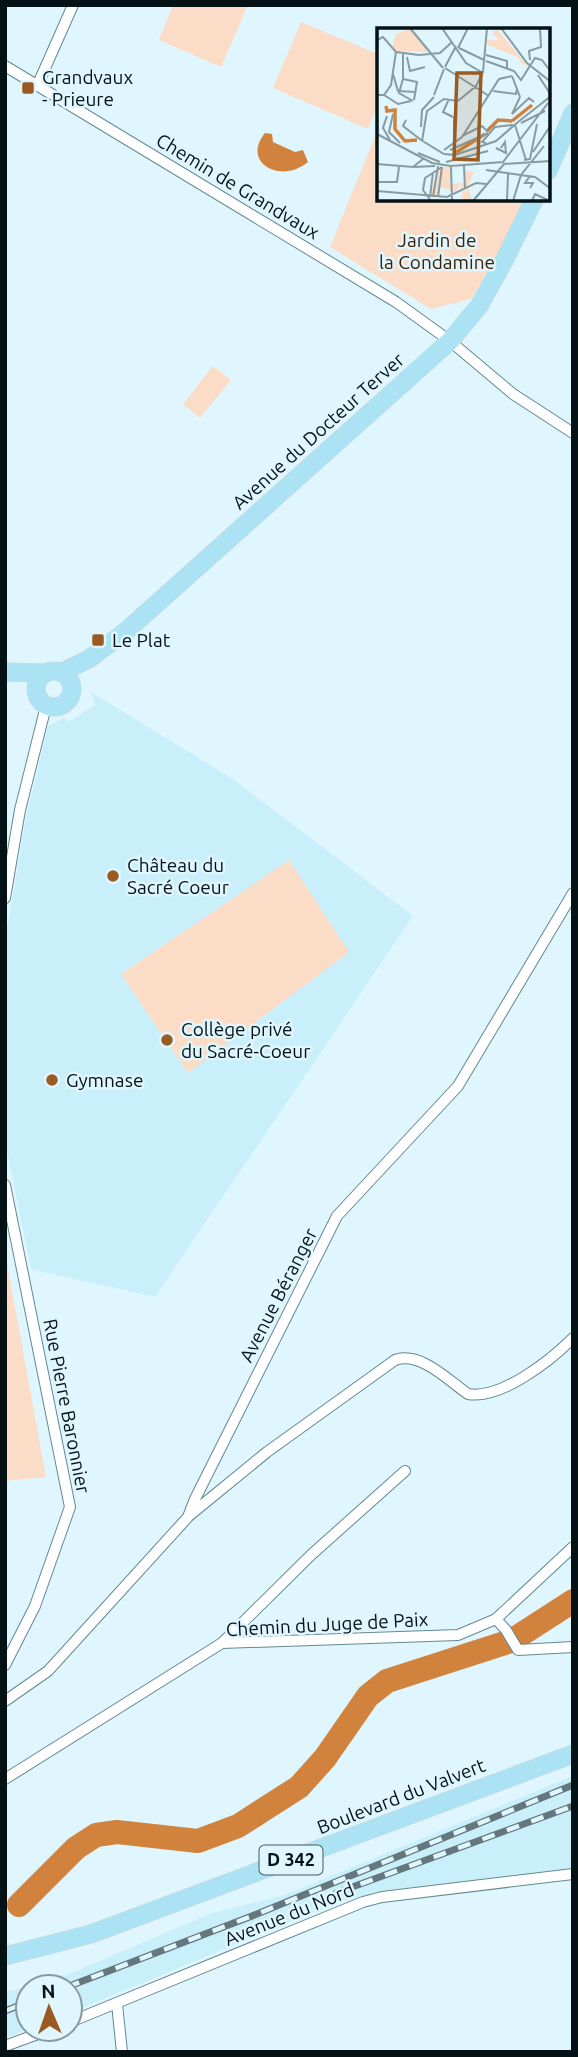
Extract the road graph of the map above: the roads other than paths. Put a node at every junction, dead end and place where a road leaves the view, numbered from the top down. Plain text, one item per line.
1 (73, 5) edge
2 (5, 66) edge
3 (38, 84) junction
4 (573, 114) edge
5 (568, 143) edge
6 (550, 168) edge
7 (534, 201) edge
8 (450, 341) junction
9 (573, 433) edge
10 (5, 673) edge
11 (44, 673) junction
12 (67, 680) junction
13 (41, 699) junction
14 (573, 893) edge
15 (5, 898) edge
16 (5, 1185) edge
17 (573, 1338) edge
18 (405, 1471) dead end
19 (187, 1517) junction
20 (573, 1547) edge
21 (496, 1619) junction
22 (222, 1643) junction
23 (573, 1647) edge
24 (5, 1665) edge
25 (5, 1701) edge
26 (573, 1754) edge
27 (5, 1779) edge
28 (573, 1874) edge
29 (5, 1956) edge
30 (117, 2004) junction
31 (84, 2017) edge
32 (122, 2052) edge

1 - 3 street
2 - 3 street, Chemin de Grandvaux
3 - 8 street, Chemin de Grandvaux
4 - 5 main road
5 - 6 main road
7 - 8 main road, Avenue du Docteur Terver
8 - 9 street, Chemin de Grandvaux
8 - 12 main road, Avenue du Docteur Terver
10 - 11 main road
10 - 13 main road
11 - 12 main road
11 - 13 main road
12 - 13 main road
13 - 15 street
14 - 19 street, Avenue Béranger
16 - 24 street, Rue Pierre Baronnier
17 - 19 street
18 - 22 street
19 - 25 street, Avenue Béranger
20 - 21 street, Chemin du Juge de Paix
21 - 22 street, Chemin du Juge de Paix
21 - 23 street
22 - 27 street, Chemin du Juge de Paix
26 - 29 main road, Boulevard du Valvert / D 342
28 - 30 street, Avenue du Nord
30 - 31 street, Avenue du Nord
30 - 32 street

